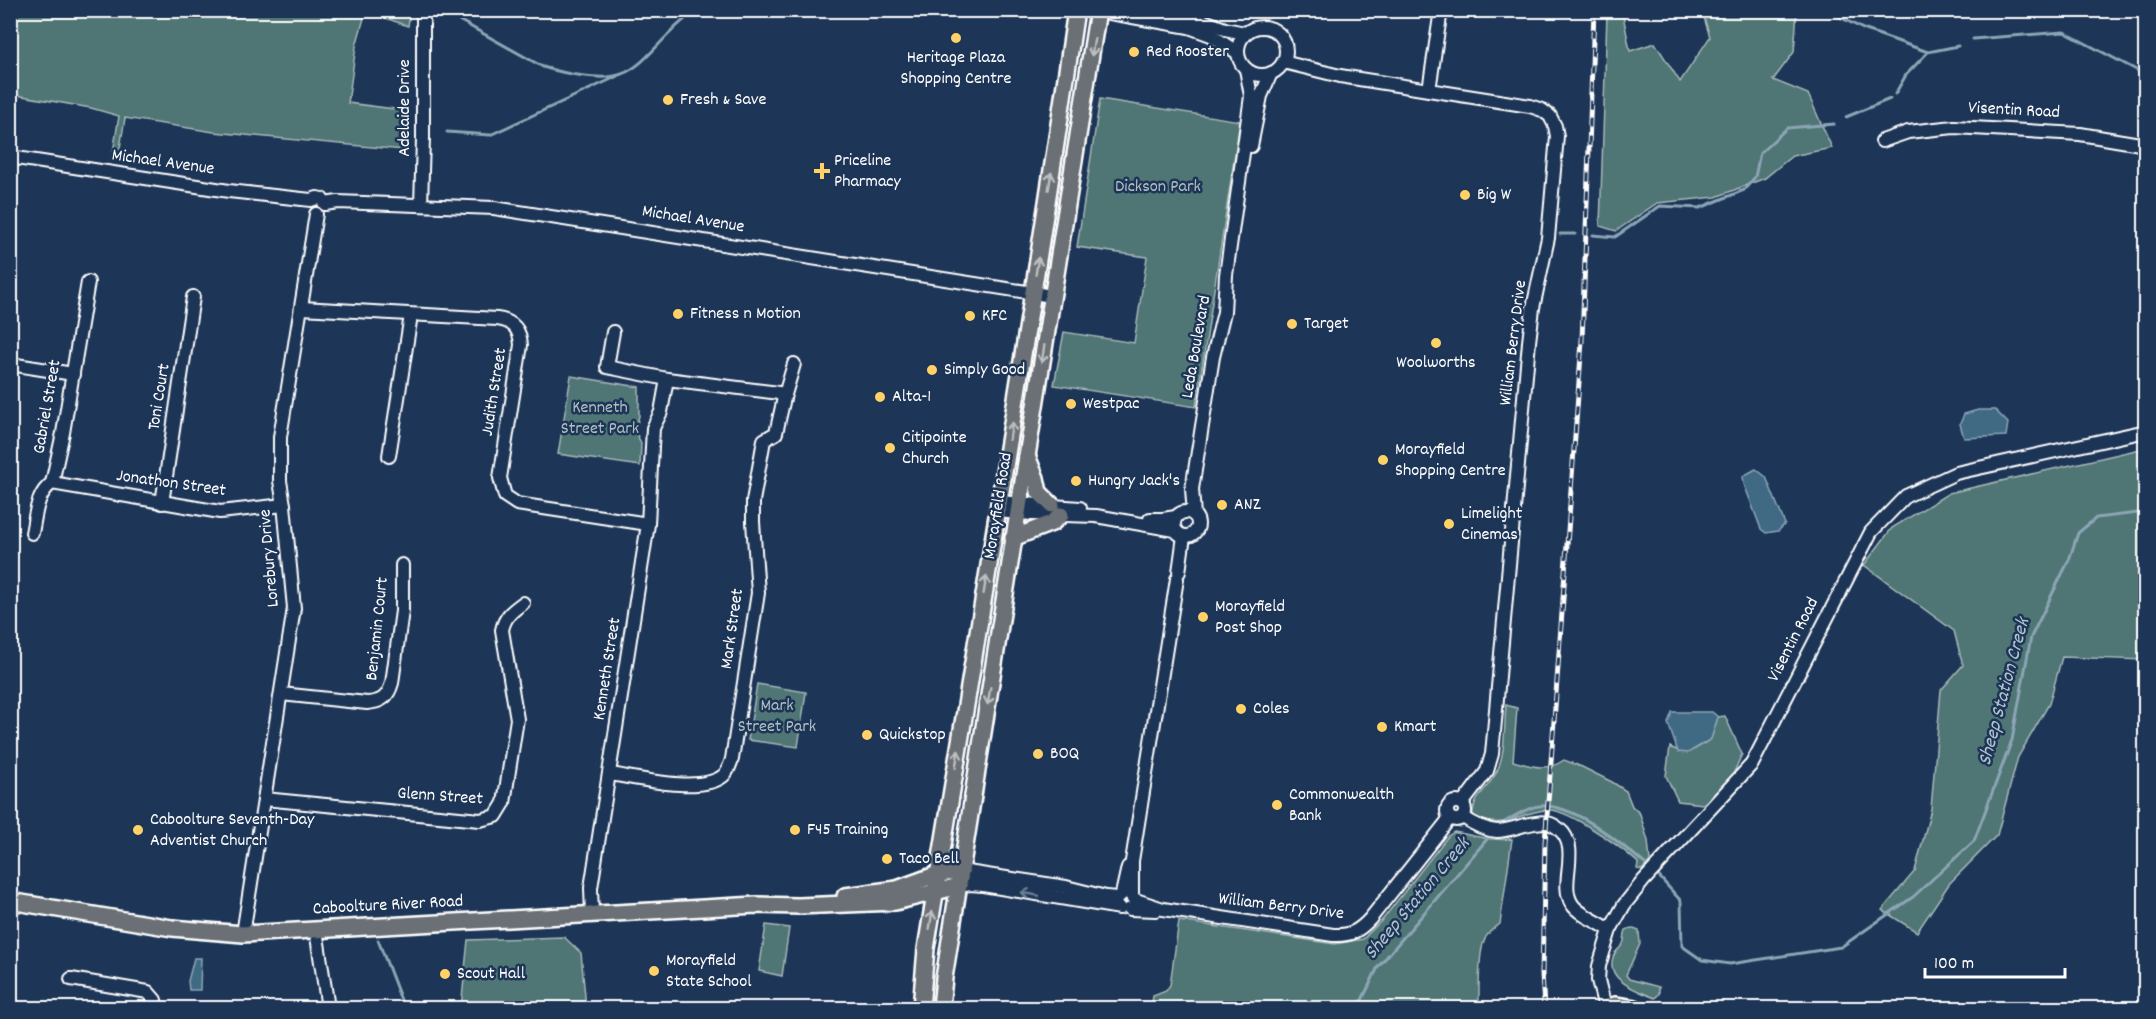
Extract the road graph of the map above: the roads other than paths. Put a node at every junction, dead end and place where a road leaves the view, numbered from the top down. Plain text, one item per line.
1 (423, 10) edge
2 (1076, 10) edge
3 (1093, 10) edge
4 (1160, 10) edge
5 (1442, 10) edge
6 (1098, 11) edge
7 (1245, 33) junction
8 (1238, 53) junction
9 (1283, 62) junction
10 (1246, 69) junction
11 (1271, 73) junction
12 (1429, 90) junction
13 (1882, 141) dead end
14 (2145, 145) edge
15 (10, 157) edge
16 (1241, 176) junction
17 (310, 200) junction
18 (325, 204) junction
19 (421, 205) junction
20 (316, 214) junction
21 (88, 282) dead end
22 (1033, 293) junction
23 (1053, 296) junction
24 (194, 297) dead end
25 (302, 308) junction
26 (411, 315) junction
27 (613, 332) dead end
28 (10, 364) edge
29 (794, 364) dead end
30 (73, 374) junction
31 (667, 379) junction
32 (784, 398) junction
33 (2145, 431) edge
34 (389, 456) dead end
35 (1027, 456) junction
36 (52, 483) junction
37 (162, 503) junction
38 (284, 505) junction
39 (998, 506) junction
40 (1018, 508) junction
41 (1056, 510) junction
42 (1184, 514) junction
43 (648, 524) junction
44 (32, 533) dead end
45 (1180, 533) junction
46 (1013, 538) junction
47 (402, 565) dead end
48 (523, 603) dead end
49 (281, 694) junction
50 (610, 774) junction
51 (264, 799) junction
52 (1457, 818) junction
53 (938, 874) junction
54 (960, 878) junction
55 (935, 892) junction
56 (10, 901) edge
57 (1126, 901) junction
58 (770, 904) junction
59 (591, 914) junction
60 (316, 930) junction
61 (1610, 930) junction
62 (243, 934) junction
63 (70, 979) dead end
64 (156, 1008) edge
65 (327, 1008) edge
66 (921, 1008) edge
67 (941, 1008) edge
68 (1605, 1008) edge
69 (1635, 1008) edge

1 - 19 street, Adelaide Drive
22 -> 2 main road, Morayfield Road
3 - 6 street
4 - 7 street
5 - 12 street
6 - 8 street
6 -> 23 main road, Morayfield Road
7 - 8 street
7 - 9 street
8 - 10 street
9 - 11 street
9 - 12 street, William Berry Drive
10 - 11 street
10 - 16 street, Leda Boulevard
11 - 16 street, Leda Boulevard
12 - 52 street, William Berry Drive
13 - 14 street, Visentin Road
15 - 17 street, Michael Avenue
16 - 42 street, Leda Boulevard
17 - 18 street
17 - 20 street
18 - 19 street, Michael Avenue
18 - 20 street
19 - 22 street, Michael Avenue
20 - 25 street, Lorebury Drive
21 - 30 street, Gabriel Street
22 - 23 street, Michael Avenue
39 -> 22 main road, Morayfield Road
23 -> 35 main road, Morayfield Road
24 - 37 street, Toni Court
25 - 26 street, Judith Street
25 - 38 street, Lorebury Drive
26 - 34 street
26 - 43 street, Judith Street
27 - 31 street
28 - 30 street
29 - 32 street
30 - 36 street, Gabriel Street
31 - 32 street
31 - 43 street, Kenneth Street
32 - 50 street, Mark Street
33 - 61 street, Visentin Road
35 - 40 main road, Morayfield Road
35 - 41 main road
36 - 37 street, Jonathon Street
36 - 44 street, Gabriel Street
37 - 38 street, Jonathon Street
38 - 49 street, Lorebury Drive
39 - 40 street
53 -> 39 main road, Morayfield Road
40 - 41 street
40 - 46 main road, Morayfield Road
41 - 42 street
41 - 45 street
41 - 46 main road
42 - 45 street
42 - 45 street
43 - 50 street, Kenneth Street
45 - 57 street
46 -> 54 main road, Morayfield Road
47 - 49 street, Benjamin Court
48 - 51 street, Glenn Street
49 - 51 street, Lorebury Drive
50 - 59 street, Kenneth Street
51 - 62 street, Lorebury Drive
52 - 57 street, William Berry Drive
52 - 61 street
53 - 54 main road, Caboolture River Road
53 - 55 main road, Morayfield Road
53 - 58 main road, Caboolture River Road
54 - 55 main road, Caboolture River Road
54 - 57 street, William Berry Drive
54 - 67 main road, Morayfield Road
55 - 58 main road, Caboolture River Road
66 -> 55 main road, Morayfield Road
56 - 62 main road, Caboolture River Road
58 - 59 main road, Caboolture River Road
59 - 60 main road, Caboolture River Road
60 - 62 main road, Caboolture River Road
60 - 65 street
61 - 68 street, Visentin Road
63 - 64 street
68 - 69 main road

